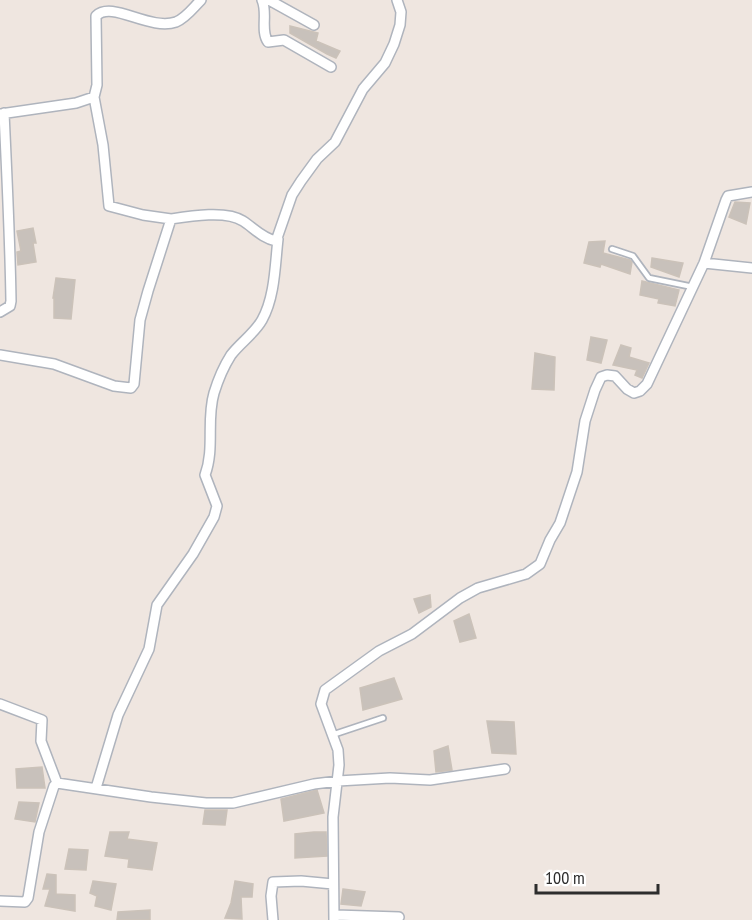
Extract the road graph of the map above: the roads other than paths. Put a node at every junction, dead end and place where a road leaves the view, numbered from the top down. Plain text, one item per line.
1 (201, 0) edge
2 (262, 0) edge
3 (269, 0) edge
4 (397, 0) edge
5 (314, 25) dead end
6 (331, 67) dead end
7 (94, 97) junction
8 (2, 114) edge
9 (752, 192) edge
10 (171, 219) junction
11 (278, 239) junction
12 (612, 249) dead end
13 (704, 263) junction
14 (752, 268) edge
15 (693, 287) junction
16 (0, 312) edge
17 (0, 355) edge
18 (0, 704) edge
19 (382, 718) dead end
20 (332, 735) junction
21 (505, 769) dead end
22 (338, 781) junction
23 (57, 783) junction
24 (96, 788) junction
25 (333, 884) junction
26 (0, 901) edge
27 (399, 916) dead end
28 (334, 917) edge
29 (273, 920) edge

1 - 7 street
2 - 6 street
3 - 5 street
4 - 11 street
7 - 8 street
7 - 10 street
8 - 16 street
9 - 13 street
10 - 11 street
10 - 17 street
11 - 24 street
12 - 15 lane
13 - 14 street
13 - 15 street
15 - 20 street
18 - 23 street
19 - 20 lane
20 - 22 street
21 - 22 street
22 - 24 street
22 - 25 street
23 - 24 street
23 - 26 street
25 - 28 street
25 - 29 street
27 - 28 street

